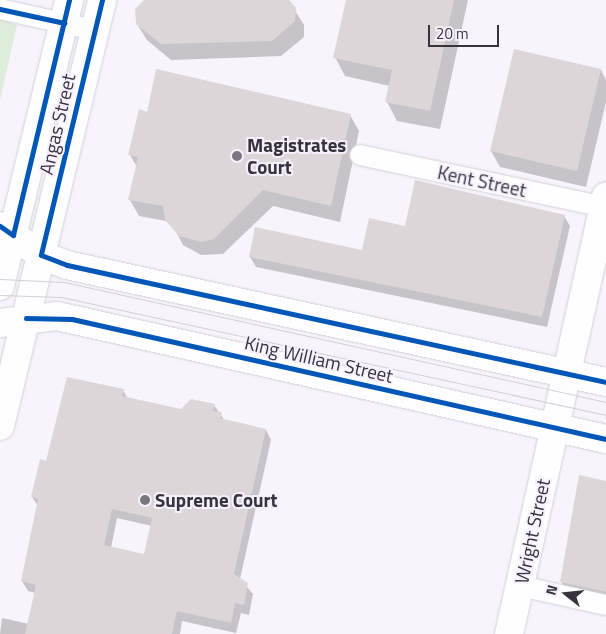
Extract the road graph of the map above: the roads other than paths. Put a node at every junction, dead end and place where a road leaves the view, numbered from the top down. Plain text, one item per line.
1 (102, 0) edge
2 (0, 9) edge
3 (67, 12) edge
4 (95, 30) junction
5 (360, 154) dead end
6 (605, 202) edge
7 (6, 230) edge
8 (41, 255) junction
9 (0, 286) edge
10 (13, 320) edge
11 (567, 373) junction
12 (606, 382) edge
13 (0, 426) edge
14 (555, 427) junction
15 (606, 439) edge
16 (520, 586) junction
17 (606, 605) edge
18 (509, 634) edge

1 - 4 main road, Angas Street
2 - 3 street
3 - 4 street
3 - 7 main road, Angas Street
4 - 8 main road, Angas Street
5 - 6 street, Kent Street
6 - 11 main road, Wright Street
7 - 8 main road, King William Street
7 - 9 main road, Angas Street
8 - 10 main road, Angas Street
8 - 11 main road, King William Street
10 - 13 main road, Angas Street
10 - 14 main road, King William Street
11 - 12 main road, King William Street
11 - 14 main road, Wright Street
14 - 15 main road, King William Street
14 - 16 main road, Wright Street
16 - 17 street
16 - 18 main road, Wright Street

